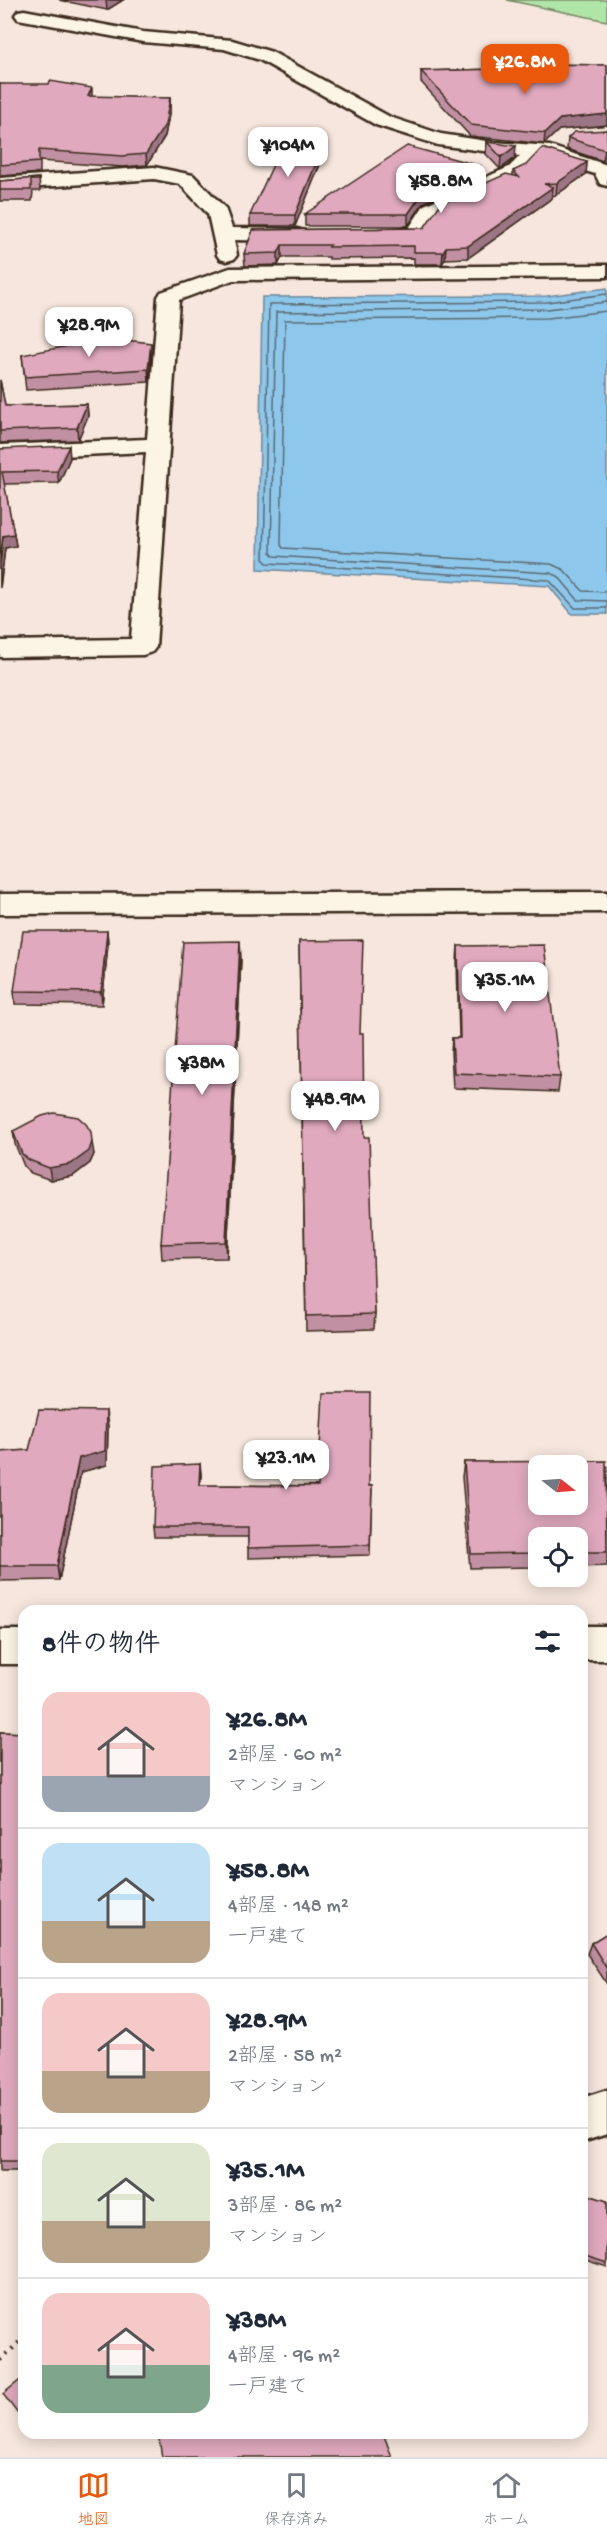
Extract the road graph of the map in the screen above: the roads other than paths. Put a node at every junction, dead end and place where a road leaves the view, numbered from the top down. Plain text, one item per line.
1 (52, 4) dead end
2 (566, 136) edge
3 (542, 152) junction
4 (607, 180) edge
5 (0, 184) edge
6 (222, 234) junction
7 (313, 235) edge
8 (359, 235) edge
9 (607, 271) edge
10 (230, 274) junction
11 (158, 445) junction
12 (0, 452) edge
13 (0, 649) edge
14 (607, 902) edge
15 (0, 904) edge
16 (588, 1643) edge
17 (607, 1643) edge
18 (0, 1647) edge
19 (18, 1647) edge
20 (607, 2112) edge
21 (588, 2118) edge

1 - 3 street
2 - 3 street
3 - 4 street
3 - 8 street
5 - 6 street
6 - 7 street
6 - 10 street
9 - 10 street
10 - 11 street
11 - 12 street
11 - 13 street
14 - 15 street
16 - 17 street
18 - 19 street
20 - 21 street

